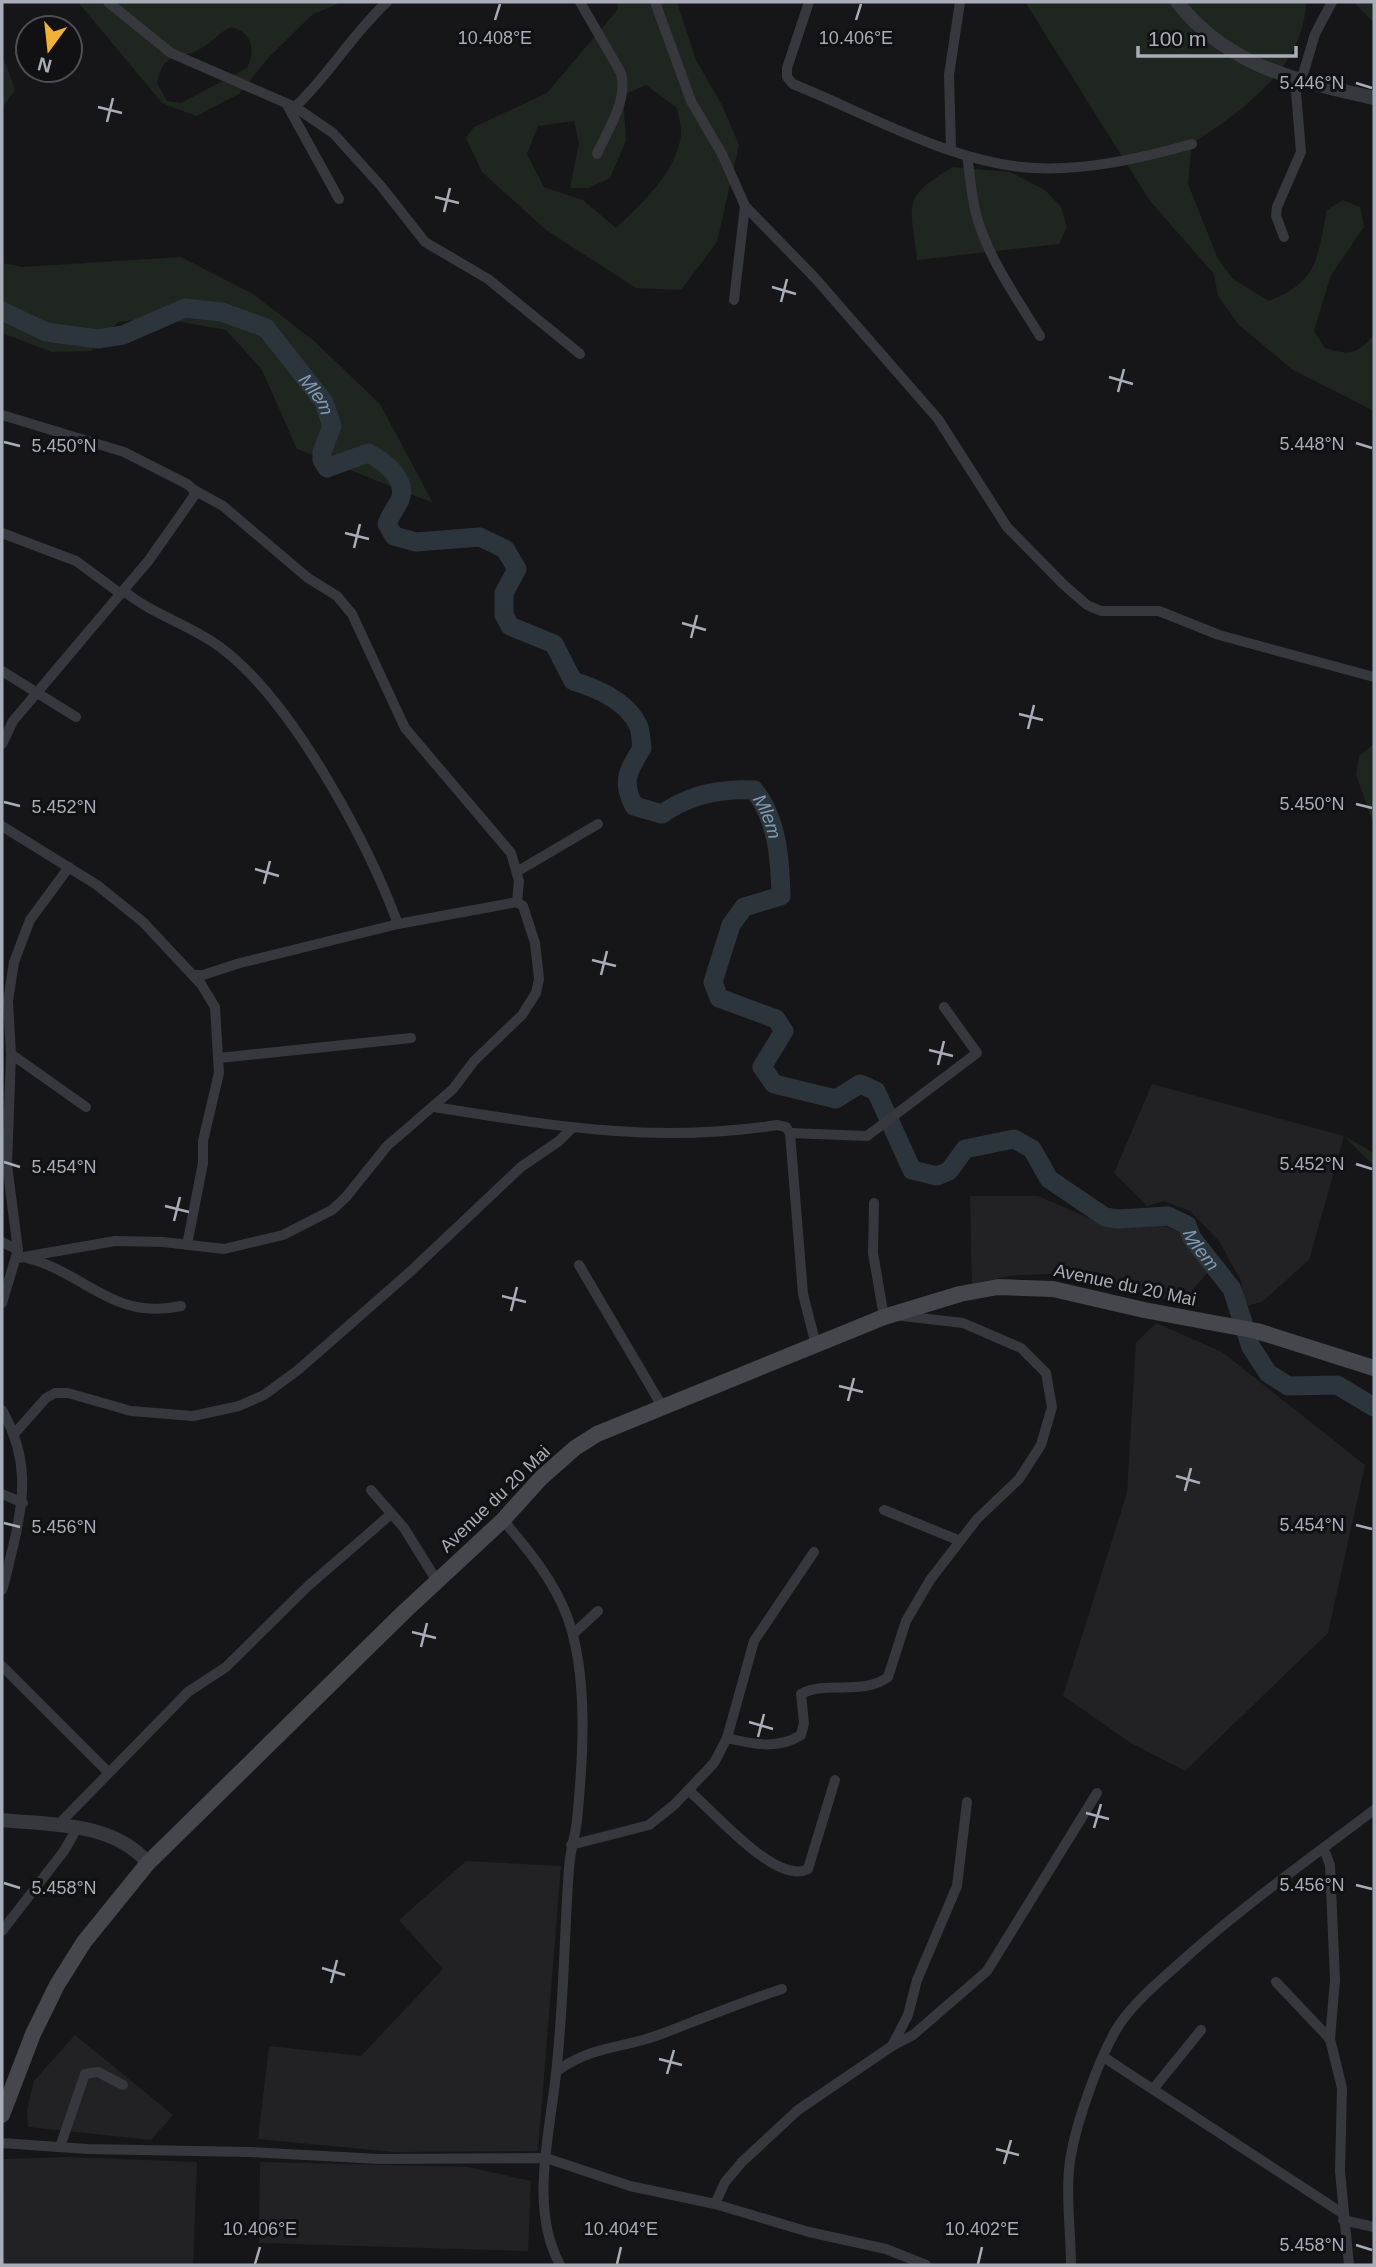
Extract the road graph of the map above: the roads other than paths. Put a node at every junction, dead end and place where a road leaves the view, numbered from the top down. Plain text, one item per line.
1 (108, 2) edge
2 (387, 2) edge
3 (580, 2) edge
4 (655, 2) edge
5 (809, 2) edge
6 (960, 2) edge
7 (1177, 2) edge
8 (1332, 2) edge
9 (1298, 81) junction
10 (1374, 98) edge
11 (290, 105) junction
12 (1192, 144) dead end
13 (951, 149) junction
14 (597, 154) dead end
15 (967, 156) junction
16 (338, 199) dead end
17 (745, 206) junction
18 (1284, 237) dead end
19 (734, 300) dead end
20 (1040, 337) dead end
21 (580, 354) dead end
22 (2, 415) edge
23 (194, 490) junction
24 (2, 533) edge
25 (122, 593) junction
26 (2, 671) edge
27 (1374, 677) edge
28 (39, 693) junction
29 (76, 717) dead end
30 (2, 744) edge
31 (598, 824) dead end
32 (2, 826) edge
33 (69, 867) junction
34 (518, 871) junction
35 (517, 902) junction
36 (398, 924) junction
37 (192, 975) junction
38 (944, 1007) dead end
39 (411, 1038) dead end
40 (11, 1054) junction
41 (219, 1058) junction
42 (86, 1107) dead end
43 (434, 1107) junction
44 (572, 1128) junction
45 (790, 1133) junction
46 (874, 1203) dead end
47 (2, 1242) edge
48 (187, 1245) junction
49 (20, 1255) junction
50 (579, 1265) dead end
51 (2, 1303) edge
52 (181, 1306) dead end
53 (887, 1316) junction
54 (816, 1345) junction
55 (1374, 1368) edge
56 (662, 1406) junction
57 (2, 1410) edge
58 (15, 1433) junction
59 (370, 1490) dead end
60 (2, 1494) edge
61 (23, 1503) junction
62 (884, 1510) dead end
63 (390, 1515) junction
64 (503, 1520) junction
65 (958, 1540) junction
66 (814, 1552) dead end
67 (437, 1581) junction
68 (2, 1590) edge
69 (598, 1611) dead end
70 (573, 1634) junction
71 (2, 1666) edge
72 (727, 1738) junction
73 (108, 1772) junction
74 (835, 1780) dead end
75 (689, 1791) junction
76 (1097, 1793) dead end
77 (967, 1802) dead end
78 (1374, 1810) edge
79 (2, 1820) edge
80 (58, 1825) junction
81 (76, 1830) junction
82 (571, 1845) junction
83 (1324, 1849) junction
84 (148, 1863) junction
85 (2, 1931) edge
86 (1276, 1982) dead end
87 (782, 1989) dead end
88 (1201, 2030) dead end
89 (1330, 2039) junction
90 (892, 2046) junction
91 (1105, 2058) junction
92 (557, 2071) junction
93 (124, 2085) dead end
94 (1154, 2088) junction
95 (2, 2112) edge
96 (2, 2143) edge
97 (61, 2147) junction
98 (546, 2158) junction
99 (715, 2204) junction
100 (1343, 2217) junction
101 (1374, 2227) edge
102 (560, 2265) edge
103 (926, 2265) edge
104 (1071, 2265) edge
105 (1349, 2265) edge

1 - 11 street
2 - 11 street
3 - 14 street
4 - 17 street
5 - 13 street
6 - 13 street
7 - 9 street
8 - 9 street
9 - 10 street
9 - 18 street
11 - 16 street
11 - 21 street
12 - 15 street
13 - 15 street
15 - 20 street
17 - 19 street
17 - 27 street
22 - 23 street
23 - 25 street
23 - 34 street
24 - 25 street
25 - 28 street
25 - 36 street
26 - 28 street
28 - 29 street
28 - 30 street
31 - 34 street
32 - 33 street
33 - 37 street
33 - 40 street
34 - 35 street
35 - 36 street
35 - 43 street
36 - 37 street
37 - 41 street
38 - 45 street
39 - 41 street
40 - 42 street
40 - 49 street
41 - 48 street
43 - 44 street
43 - 48 street
44 - 45 street
44 - 58 street
45 - 54 street
46 - 53 street
47 - 49 street
48 - 49 street
49 - 51 street
49 - 52 street
50 - 56 street
53 - 54 main road, Avenue du 20 Mai
53 - 55 main road, Avenue du 20 Mai
53 - 65 street
54 - 56 main road, Avenue du 20 Mai
56 - 64 main road, Avenue du 20 Mai
57 - 58 street
58 - 61 street
59 - 63 street
60 - 61 street
61 - 68 street
62 - 65 street
63 - 67 street
63 - 73 street
64 - 67 main road, Avenue du 20 Mai
64 - 70 street
65 - 72 street
66 - 72 street
67 - 84 main road, Avenue du 20 Mai
69 - 70 street
70 - 82 street
71 - 73 street
72 - 75 street
73 - 80 street
74 - 75 street
75 - 82 street
76 - 90 street
77 - 90 street
78 - 83 street
79 - 80 street
80 - 81 street
81 - 84 street
81 - 85 street
82 - 92 street
83 - 89 street
83 - 91 street
84 - 95 main road, Avenue du 20 Mai
86 - 89 street
87 - 92 street
88 - 94 street
89 - 100 street
90 - 99 street
91 - 94 street
91 - 104 street
92 - 98 street
93 - 97 street
94 - 100 street
96 - 97 street
97 - 98 street
98 - 99 street
98 - 102 street
99 - 103 street
100 - 101 street
100 - 105 street

